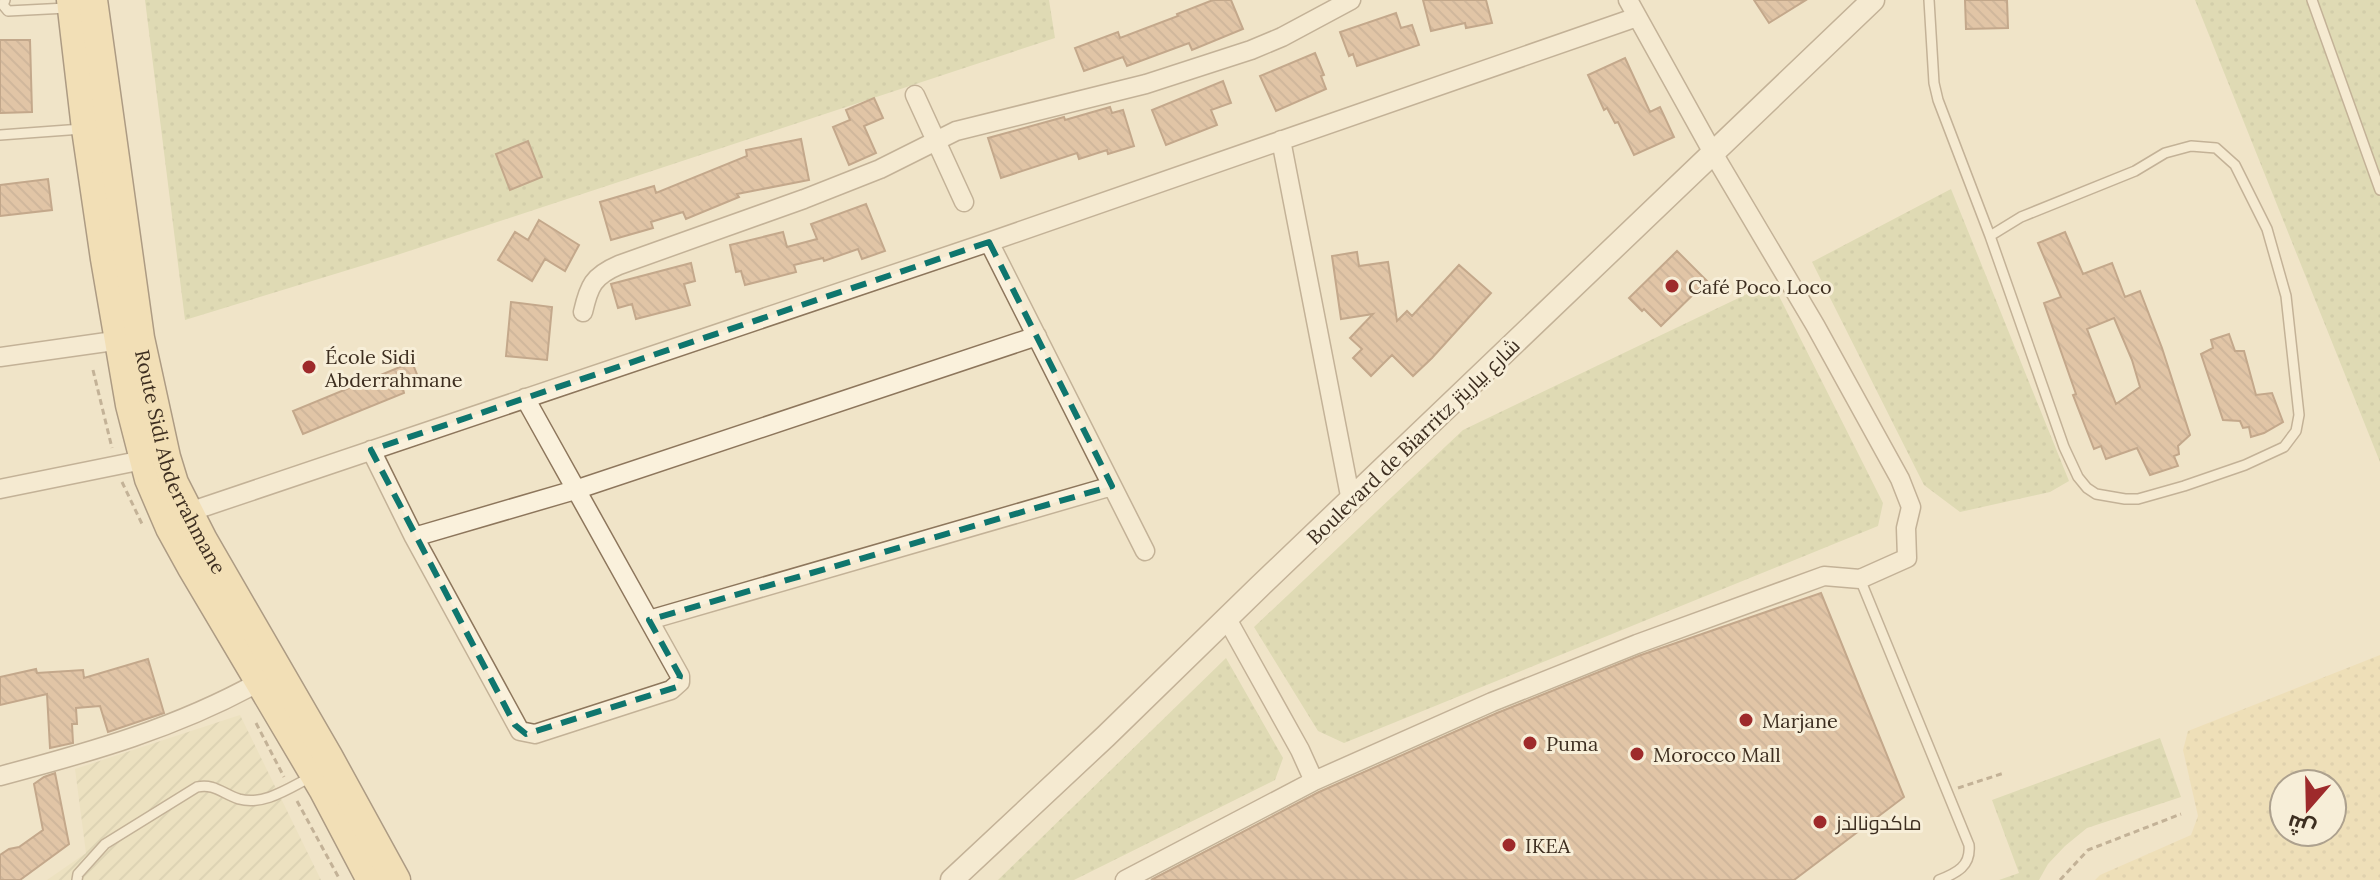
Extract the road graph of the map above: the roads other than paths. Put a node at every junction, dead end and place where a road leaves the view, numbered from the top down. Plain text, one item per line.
1 (1351, 0) edge
2 (1873, 0) edge
3 (1929, 0) edge
4 (2312, 0) edge
5 (79, 3) edge
6 (3, 4) edge
7 (1632, 8) edge
8 (915, 95) dead end
9 (86, 129) junction
10 (0, 135) edge
11 (1281, 140) junction
12 (936, 141) junction
13 (1713, 153) junction
14 (2380, 190) edge
15 (964, 202) dead end
16 (1990, 236) junction
17 (989, 242) junction
18 (583, 312) dead end
19 (1037, 336) junction
20 (129, 339) junction
21 (0, 357) edge
22 (525, 398) junction
23 (371, 450) junction
24 (143, 460) junction
25 (1112, 486) junction
26 (0, 489) edge
27 (575, 490) junction
28 (1351, 501) junction
29 (189, 512) junction
30 (414, 537) junction
31 (1145, 551) dead end
32 (1860, 579) junction
33 (1227, 619) junction
34 (649, 620) junction
35 (259, 682) junction
36 (314, 775) junction
37 (0, 776) edge
38 (1314, 781) junction
39 (77, 880) edge
40 (371, 880) edge
41 (396, 880) edge
42 (952, 880) edge
43 (1125, 880) edge
44 (1939, 880) edge

1 - 12 street
2 - 13 street, Boulevard de Biarritz شارع بياريتز
3 - 16 lane
4 - 14 lane
5 - 6 lane
5 - 9 main road, Route Sidi Abderrahmane
5 - 20 main road, Route Sidi Abderrahmane
7 - 11 street
7 - 13 street
8 - 12 street
9 - 10 lane
9 - 20 main road, Route Sidi Abderrahmane
11 - 17 street
11 - 28 street
12 - 15 street
12 - 18 street
13 - 28 street, Boulevard de Biarritz شارع بياريتز
13 - 32 street
16 - 16 lane
17 - 19 street
17 - 22 street
19 - 25 street
19 - 27 street
20 - 21 street
20 - 24 main road, Route Sidi Abderrahmane
20 - 29 main road, Route Sidi Abderrahmane
22 - 23 street
22 - 27 street
23 - 29 street
23 - 30 street
24 - 26 street
24 - 35 main road, Route Sidi Abderrahmane
25 - 31 street
25 - 34 street
27 - 30 street
27 - 34 street
28 - 33 street, Boulevard de Biarritz شارع بياريتز
29 - 41 main road, Route Sidi Abderrahmane
30 - 34 street
32 - 38 street
32 - 44 lane
33 - 38 street
33 - 42 street, Boulevard de Biarritz شارع بياريتز
35 - 36 main road, Route Sidi Abderrahmane
35 - 37 street
36 - 39 lane
36 - 40 main road, Route Sidi Abderrahmane
38 - 43 street

